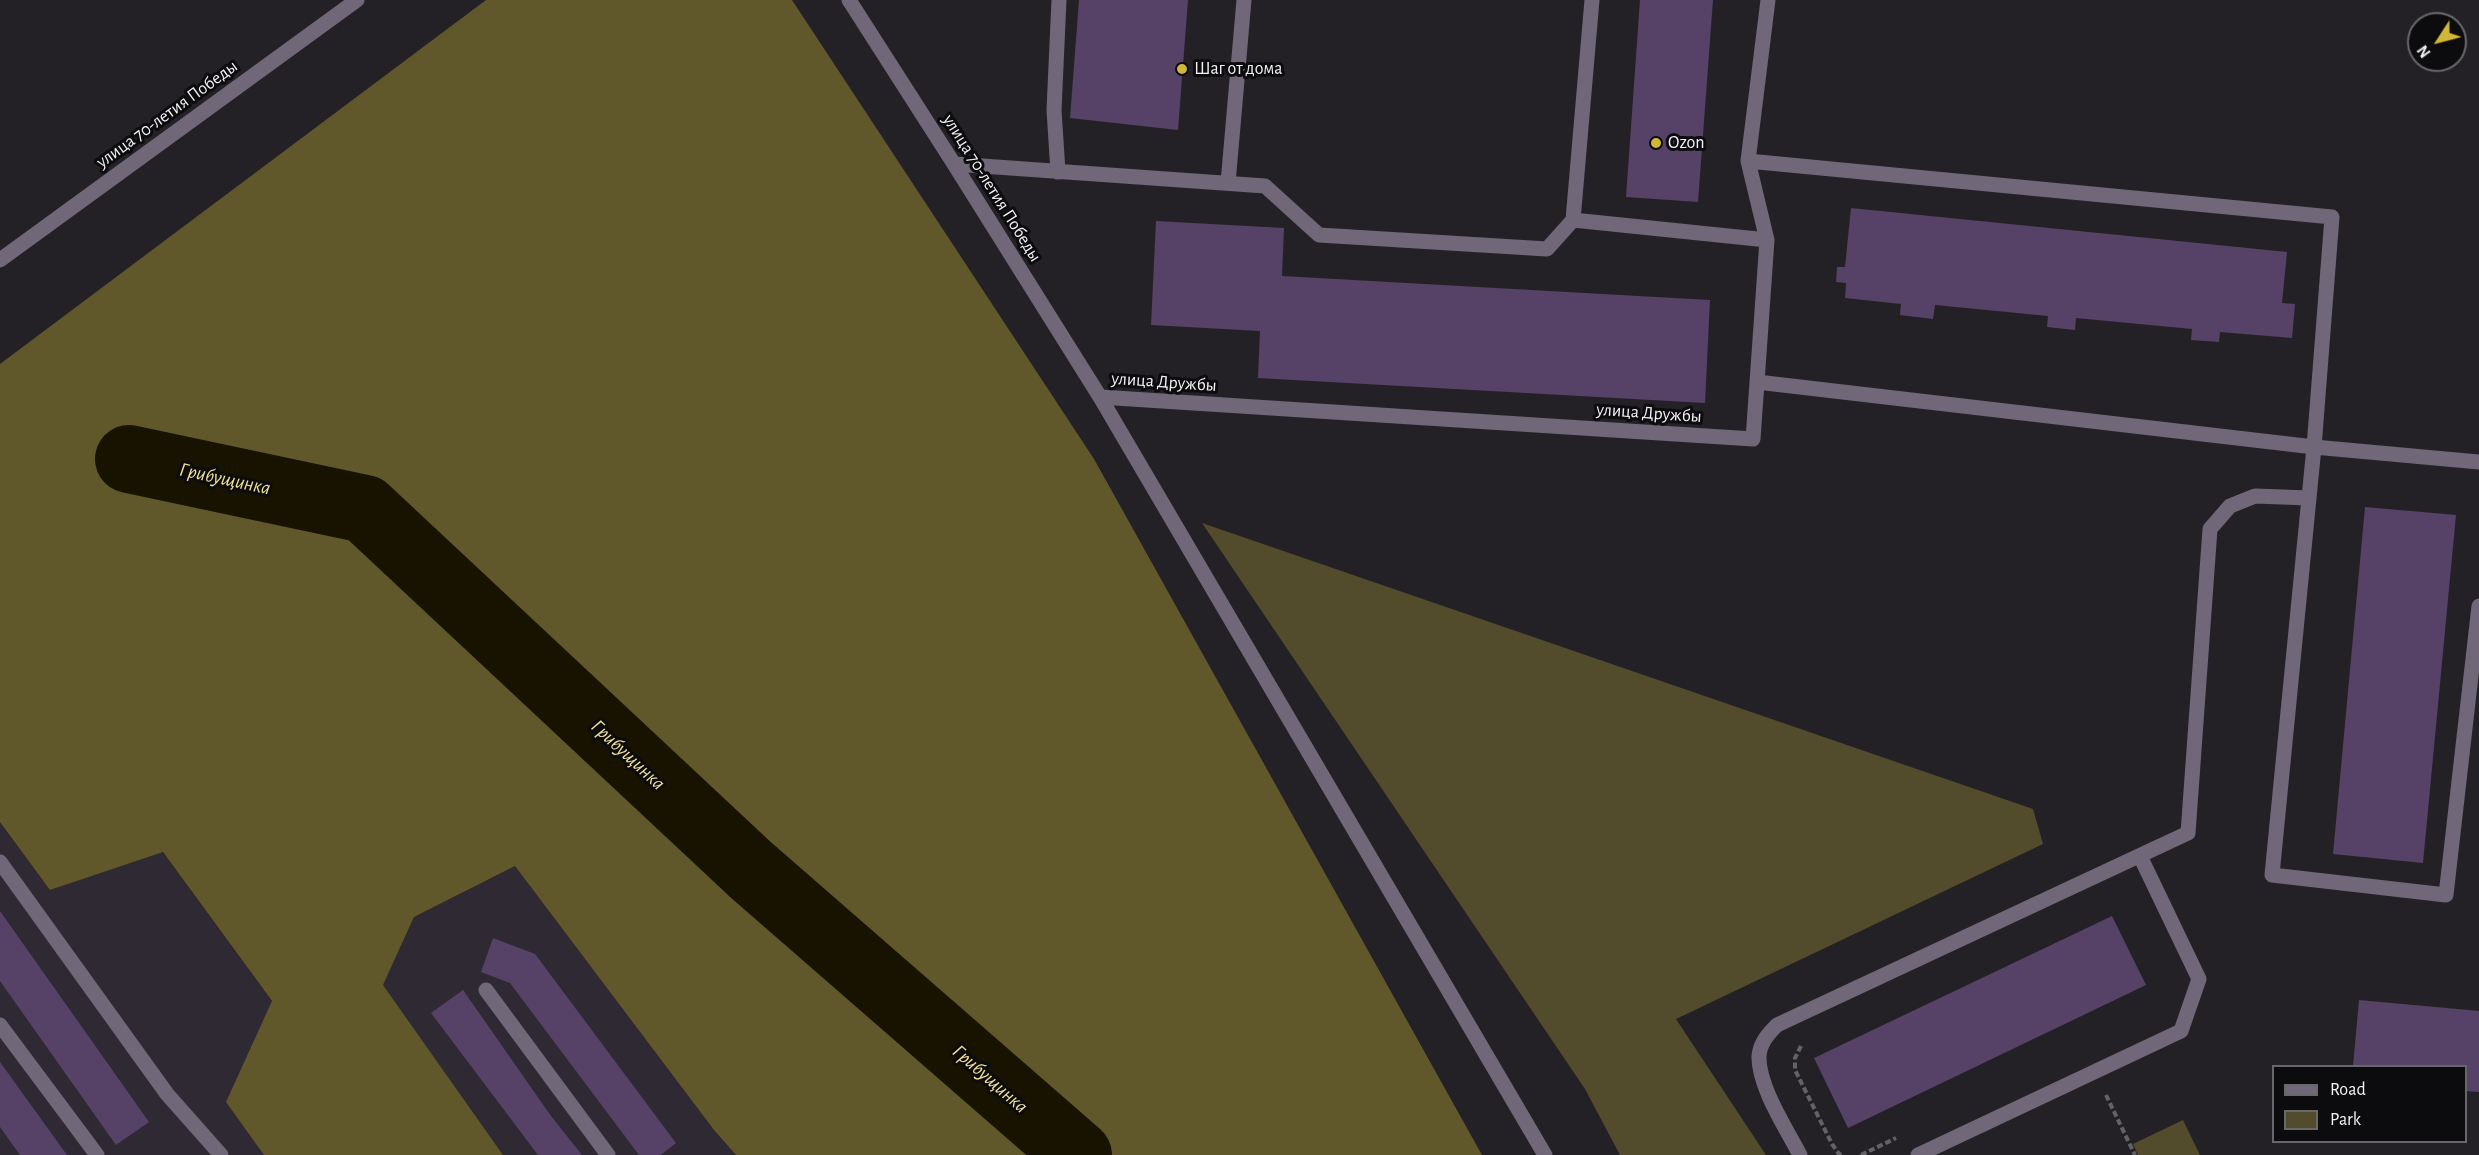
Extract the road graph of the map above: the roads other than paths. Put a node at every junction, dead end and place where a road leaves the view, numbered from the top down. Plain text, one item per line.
1 (357, 0) edge
2 (849, 0) edge
3 (1059, 0) edge
4 (1244, 0) edge
5 (1592, 0) edge
6 (1768, 0) edge
7 (1748, 160) junction
8 (954, 164) junction
9 (1058, 172) junction
10 (1228, 183) junction
11 (1573, 220) junction
12 (1767, 240) junction
13 (0, 260) edge
14 (1757, 382) junction
15 (1100, 397) junction
16 (2314, 447) junction
17 (2479, 462) edge
18 (2309, 498) junction
19 (2479, 606) edge
20 (2140, 856) junction
21 (0, 862) edge
22 (486, 990) dead end
23 (0, 1025) edge
24 (97, 1155) edge
25 (221, 1155) edge
26 (608, 1155) edge
27 (1545, 1155) edge
28 (1800, 1155) edge
29 (1918, 1155) edge

1 - 13 street, улица 70-летия Победы
2 - 8 street, улица 70-летия Победы
3 - 9 street
4 - 10 street
5 - 11 street
6 - 7 street, улица Дружбы
7 - 12 street, улица Дружбы
7 - 16 street
8 - 9 street
8 - 15 street, улица 70-летия Победы
9 - 10 street
10 - 11 street
11 - 12 street
12 - 14 street, улица Дружбы
14 - 15 street, улица Дружбы
14 - 16 street
15 - 27 street, улица 70-летия Победы
16 - 17 street
16 - 18 street
18 - 19 street
18 - 20 street
20 - 28 street
20 - 29 street
21 - 25 street
22 - 26 street
23 - 24 street

